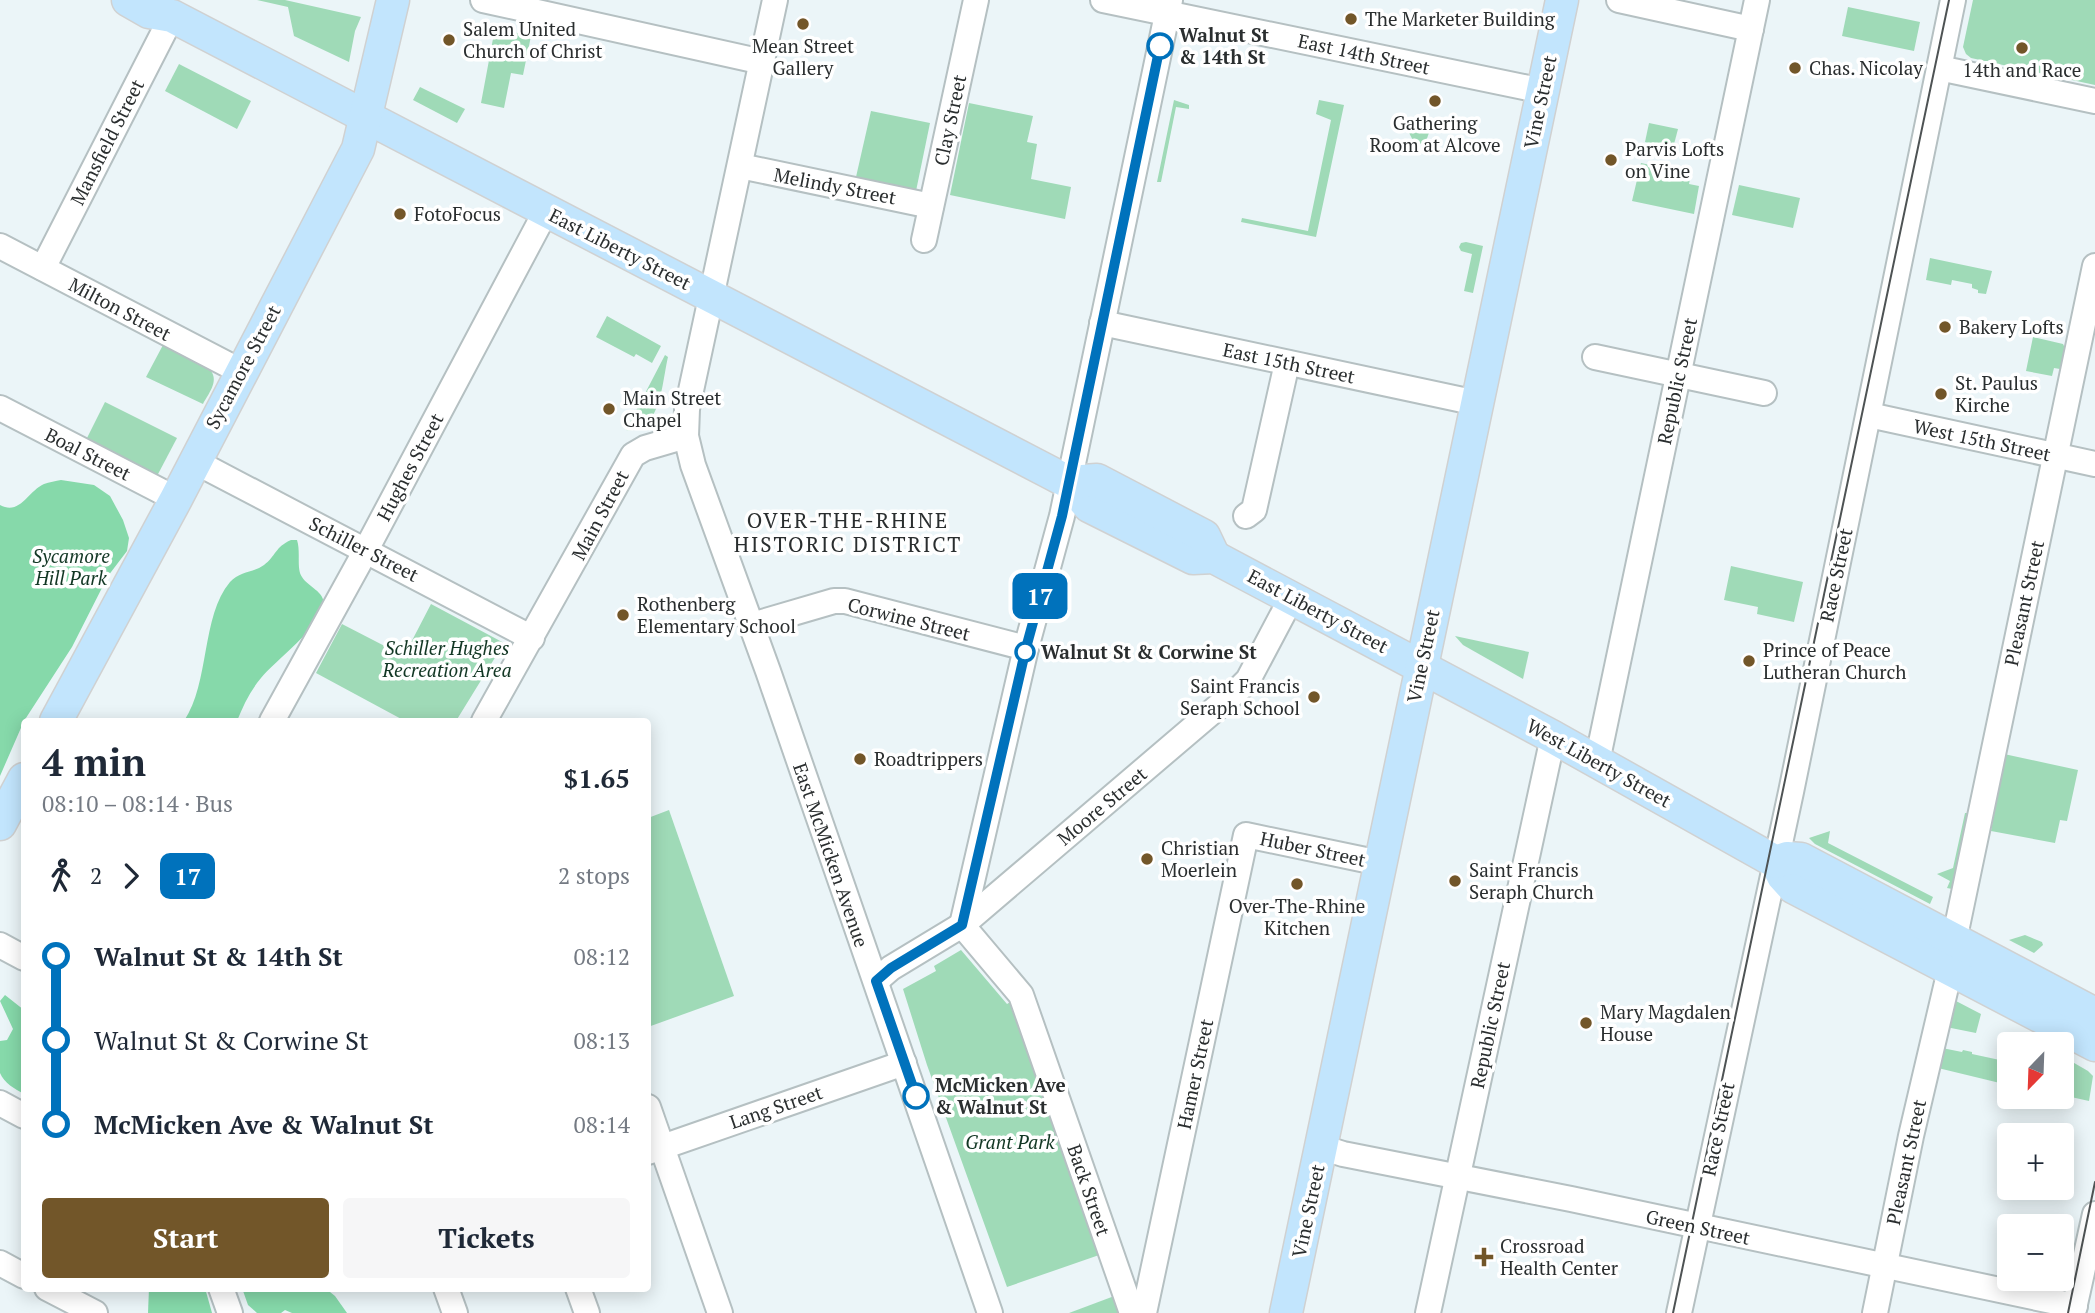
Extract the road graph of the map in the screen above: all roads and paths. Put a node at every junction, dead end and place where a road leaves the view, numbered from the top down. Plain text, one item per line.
1 (128, 0) edge
2 (393, 0) edge
3 (483, 0) edge
4 (775, 0) edge
5 (976, 0) edge
6 (1103, 0) edge
7 (1562, 0) edge
8 (1619, 0) edge
9 (1757, 0) edge
10 (1953, 0) edge
11 (1168, 7) edge
12 (166, 8) edge
13 (1751, 29) junction
14 (762, 62) junction
15 (1939, 68) junction
16 (1542, 91) junction
17 (2095, 101) edge
18 (366, 118) junction
19 (740, 166) junction
20 (931, 206) junction
21 (546, 211) junction
22 (924, 240) dead end
23 (0, 246) edge
24 (2095, 265) edge
25 (43, 268) junction
26 (710, 296) junction
27 (1102, 323) junction
28 (1595, 357) dead end
29 (1287, 363) junction
30 (240, 371) junction
31 (1678, 375) junction
32 (1764, 393) dead end
33 (1477, 403) junction
34 (0, 408) edge
35 (1869, 415) junction
36 (686, 436) junction
37 (2055, 456) junction
38 (194, 461) junction
39 (2095, 464) edge
40 (1068, 482) junction
41 (176, 499) junction
42 (1246, 516) dead end
43 (366, 550) junction
44 (1292, 597) junction
45 (752, 625) junction
46 (532, 638) junction
47 (1026, 648) junction
48 (1421, 665) junction
49 (502, 710) edge
50 (58, 718) edge
51 (274, 718) edge
52 (1553, 737) junction
53 (1597, 762) junction
54 (21, 787) edge
55 (0, 824) edge
56 (1246, 835) joint
57 (1776, 862) junction
58 (1380, 863) junction
59 (962, 925) junction
60 (0, 945) edge
61 (1952, 955) junction
62 (21, 956) edge
63 (876, 981) junction
64 (2095, 1014) edge
65 (2095, 1045) edge
66 (904, 1063) junction
67 (0, 1103) edge
68 (21, 1114) edge
69 (651, 1125) edge
70 (1321, 1147) junction
71 (655, 1149) edge
72 (1457, 1176) junction
73 (2095, 1214) edge
74 (1698, 1226) junction
75 (0, 1263) edge
76 (1884, 1267) junction
77 (21, 1274) edge
78 (55, 1292) edge
79 (222, 1292) edge
80 (447, 1292) edge
81 (579, 1292) edge
82 (2074, 1310) edge
83 (94, 1313) edge
84 (230, 1313) edge
85 (455, 1313) edge
86 (587, 1313) edge
87 (720, 1313) edge
88 (990, 1313) edge
89 (1132, 1313) edge
90 (1144, 1313) edge
91 (1286, 1313) edge
92 (1428, 1313) edge
93 (1679, 1313) edge
94 (1875, 1313) edge

1 - 12 main road, East Liberty Street
2 - 18 main road, Sycamore Street
3 - 14 street
4 - 14 street
5 - 20 street, Clay Street
6 - 11 street, East 14th Street
7 - 16 main road, Vine Street
8 - 13 street
9 - 13 street, Republic Street
10 - 15 street, Race Street
11 - 16 street, East 14th Street
11 - 27 street
12 - 18 main road, East Liberty Street
12 - 25 street, Mansfield Street
13 - 31 street, Republic Street
14 - 19 street
15 - 17 street
15 - 35 street, Race Street
16 - 33 main road, Vine Street
18 - 21 main road, East Liberty Street
18 - 30 main road, Sycamore Street
19 - 20 street, Melindy Street
19 - 26 street
20 - 22 street, Clay Street
21 - 26 main road, East Liberty Street
21 - 43 street, Hughes Street
23 - 25 street, Milton Street
24 - 37 street, Pleasant Street
25 - 30 street, Milton Street
26 - 36 street
26 - 40 main road, East Liberty Street
27 - 29 street, East 15th Street
27 - 40 street
28 - 31 street
29 - 33 street, East 15th Street
29 - 42 street
30 - 38 main road, Sycamore Street
31 - 32 street
31 - 53 street, Republic Street
33 - 48 main road, Vine Street
34 - 41 street, Boal Street
35 - 37 street, West 15th Street
35 - 57 street, Race Street
36 - 45 street, East McMicken Avenue
36 - 46 street, Main Street
37 - 39 street, West 15th Street
37 - 61 street, Pleasant Street
38 - 41 main road, Sycamore Street
38 - 43 street, Schiller Street
40 - 44 main road, East Liberty Street
40 - 47 street
41 - 50 main road, Sycamore Street
43 - 46 street, Schiller Street
43 - 51 street, Hughes Street
44 - 48 main road, East Liberty Street
44 - 59 street, Moore Street
45 - 47 street, Corwine Street
45 - 63 street, East McMicken Avenue
46 - 49 street, Main Street
47 - 59 street
48 - 52 main road, West Liberty Street
48 - 58 main road, Vine Street
52 - 53 main road, West Liberty Street
52 - 72 street, Republic Street
53 - 57 main road, West Liberty Street
54 - 55 main road
56 - 58 street, Huber Street
56 - 90 street, Hamer Street
57 - 61 main road, West Liberty Street
57 - 74 street, Race Street
58 - 70 main road, Vine Street
59 - 63 street, Moore Street
59 - 89 street, Back Street
60 - 62 street
61 - 64 main road, West Liberty Street
61 - 65 main road, West Liberty Street
61 - 76 street, Pleasant Street
63 - 66 street, East McMicken Avenue
66 - 71 street, Lang Street
66 - 88 street, East McMicken Avenue
67 - 68 street
69 - 71 street
70 - 72 street, Green Street
70 - 91 main road, Vine Street
71 - 87 street
72 - 74 street, Green Street
72 - 92 street, Republic Street
73 - 82 street
74 - 76 street, Green Street
74 - 93 street, Race Street
75 - 77 street
76 - 82 street, Green Street
76 - 94 street, Pleasant Street
78 - 83 street
79 - 84 street
80 - 85 street
81 - 86 street

